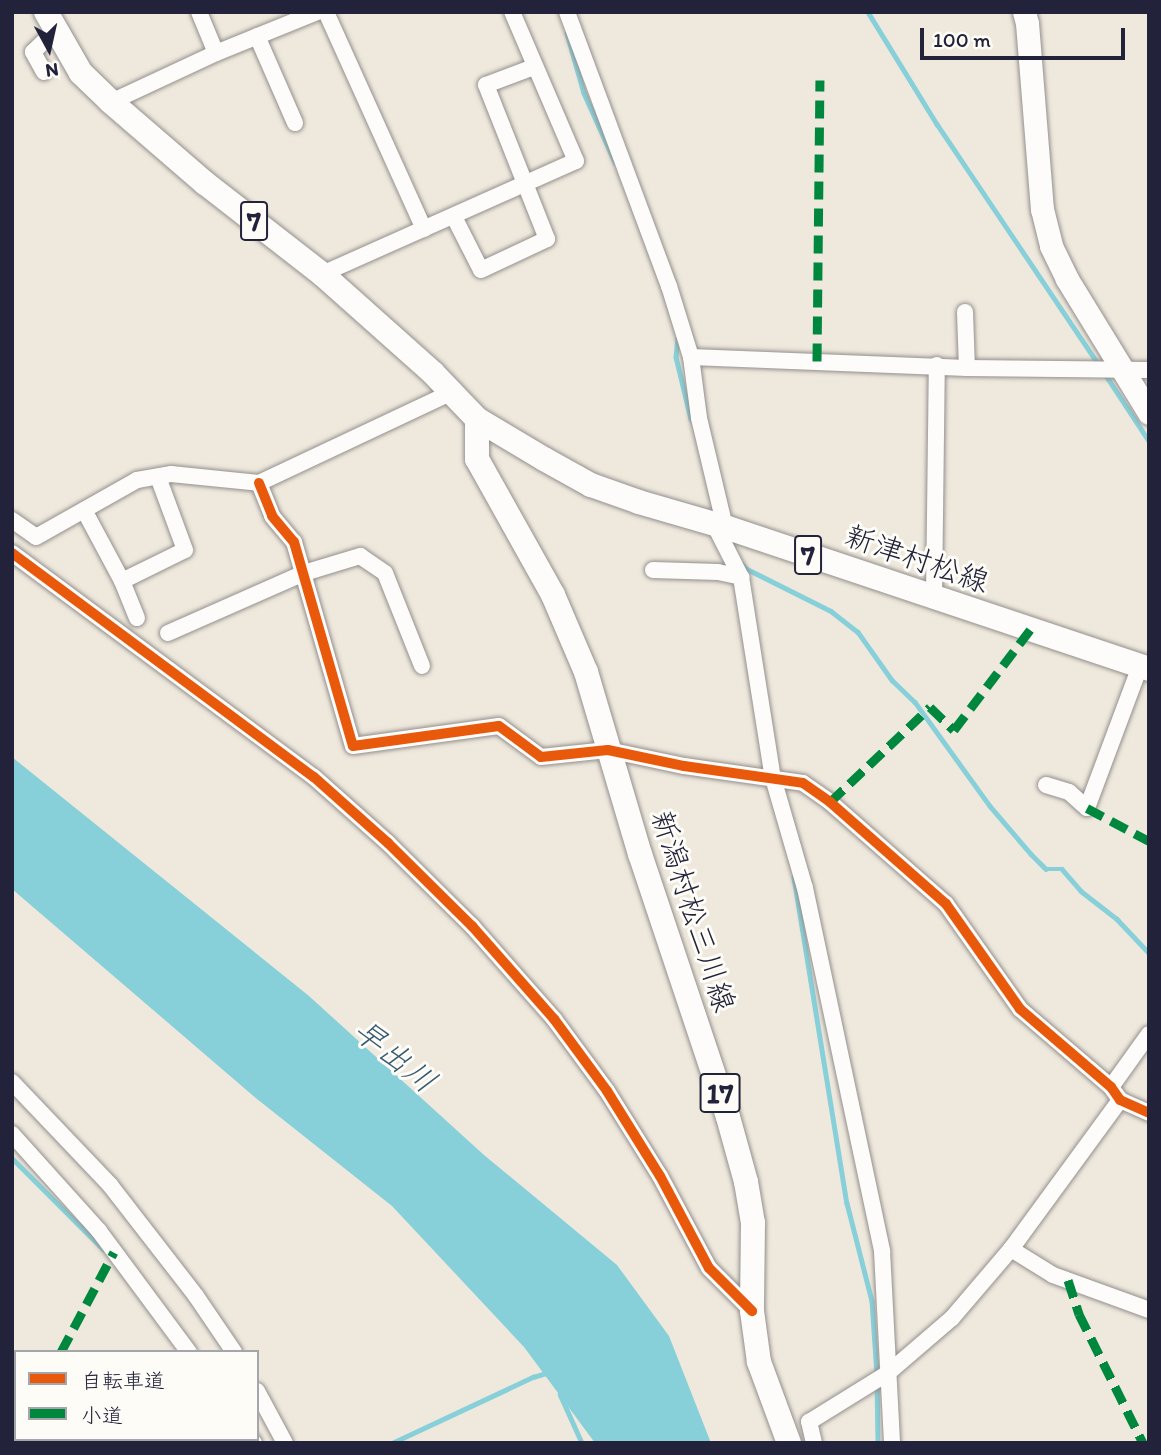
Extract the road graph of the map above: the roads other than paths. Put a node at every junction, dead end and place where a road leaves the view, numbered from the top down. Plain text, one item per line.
1 (199, 12) edge
2 (317, 12) edge
3 (326, 12) edge
4 (512, 12) edge
5 (567, 12) edge
6 (1024, 12) edge
7 (286, 18) edge
8 (51, 21) edge
9 (257, 36) junction
10 (216, 53) junction
11 (534, 68) junction
12 (44, 72) dead end
13 (111, 102) junction
14 (295, 123) dead end
15 (525, 184) junction
16 (454, 217) junction
17 (424, 229) junction
18 (322, 274) junction
19 (965, 312) dead end
20 (691, 357) junction
21 (937, 365) junction
22 (967, 368) junction
23 (1121, 370) junction
24 (1149, 370) edge
25 (452, 393) junction
26 (1149, 413) edge
27 (477, 419) junction
28 (158, 477) junction
29 (259, 483) junction
30 (84, 510) junction
31 (12, 520) edge
32 (720, 526) junction
33 (12, 553) edge
34 (653, 570) dead end
35 (304, 573) junction
36 (741, 577) junction
37 (122, 581) junction
38 (934, 597) junction
39 (137, 618) dead end
40 (168, 633) dead end
41 (422, 666) dead end
42 (1144, 668) edge
43 (608, 750) junction
44 (773, 778) junction
45 (1046, 785) dead end
46 (1149, 1034) edge
47 (12, 1082) edge
48 (1115, 1093) junction
49 (1149, 1113) edge
50 (12, 1134) edge
51 (1011, 1249) junction
52 (1149, 1310) edge
53 (752, 1311) junction
54 (188, 1350) edge
55 (233, 1350) edge
56 (888, 1373) junction
57 (259, 1395) edge
58 (285, 1443) edge
59 (789, 1443) edge
60 (814, 1443) edge
61 (892, 1443) edge

1 - 10 street
2 - 7 street
3 - 17 street
4 - 11 street
5 - 20 street
6 - 23 street
7 - 9 street
8 - 12 street
8 - 13 main road, 7
9 - 10 street
9 - 14 street
10 - 13 street
11 - 15 street
11 - 15 street
13 - 18 main road, 7
15 - 16 street
15 - 16 street
16 - 17 street
17 - 18 street
18 - 25 main road, 7
19 - 22 street
20 - 21 street
20 - 32 street
21 - 22 street
21 - 38 street
22 - 23 street
23 - 24 street
23 - 26 street
25 - 27 main road, 7
25 - 29 street
27 - 32 main road, 新津村松線 / 7
27 - 43 main road, 新潟村松三川線 / 17
28 - 29 street
28 - 30 street
28 - 37 street
29 - 35 street
30 - 31 street
30 - 37 street
32 - 36 street
32 - 38 main road, 新津村松線 / 7
33 - 53 street
34 - 36 street
35 - 40 street
35 - 41 street
35 - 43 street
36 - 44 street
37 - 39 street
38 - 42 main road, 新津村松線 / 7
42 - 45 street
43 - 44 street
43 - 53 main road, 新潟村松三川線 / 17
44 - 48 street
44 - 56 street
46 - 48 street
47 - 55 street
48 - 49 street
48 - 51 street
50 - 54 street
51 - 52 street
51 - 56 street
53 - 59 main road, 新潟村松三川線 / 17
56 - 60 street
56 - 61 street
57 - 58 street

